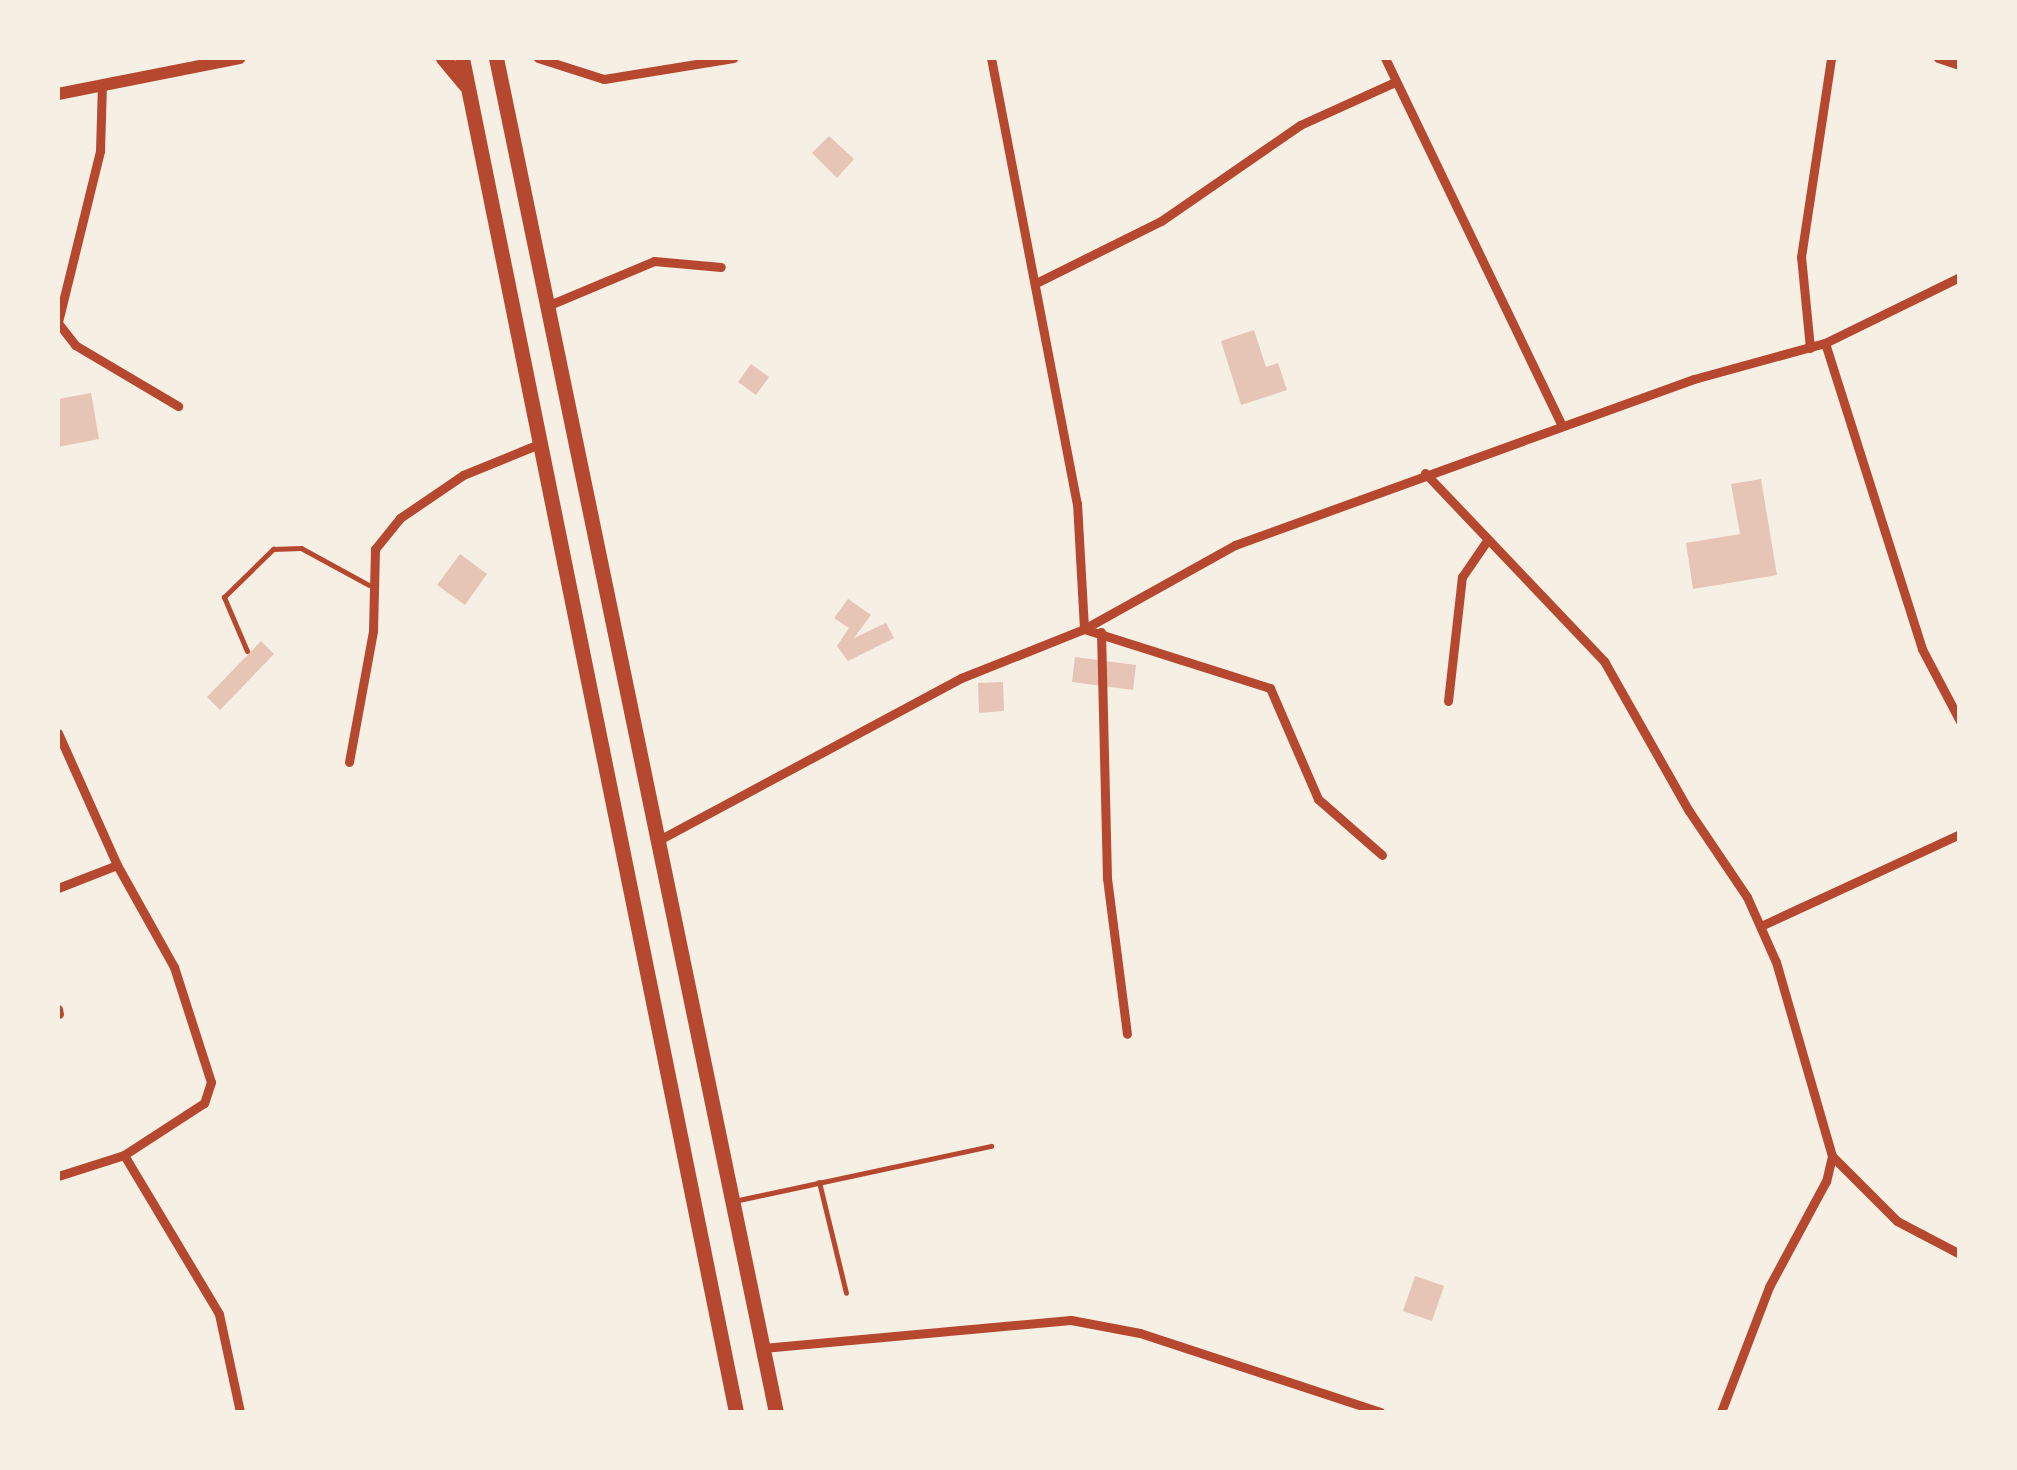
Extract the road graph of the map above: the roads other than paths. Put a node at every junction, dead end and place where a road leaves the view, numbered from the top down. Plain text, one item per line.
1 (239, 58) edge
2 (443, 58) edge
3 (462, 58) edge
4 (496, 58) edge
5 (538, 58) edge
6 (734, 58) edge
7 (990, 58) edge
8 (1385, 58) edge
9 (1831, 58) edge
10 (1938, 58) edge
11 (1960, 65) edge
12 (1395, 82) junction
13 (102, 85) junction
14 (468, 88) junction
15 (58, 94) edge
16 (721, 268) dead end
17 (1960, 277) edge
18 (1036, 284) junction
19 (548, 306) junction
20 (58, 322) edge
21 (1825, 343) junction
22 (1810, 348) junction
23 (178, 406) dead end
24 (1562, 425) junction
25 (539, 444) junction
26 (1425, 473) junction
27 (1486, 542) junction
28 (369, 585) junction
29 (1101, 619) junction
30 (1084, 629) junction
31 (1102, 634) junction
32 (247, 651) dead end
33 (1448, 701) dead end
34 (1960, 721) edge
35 (58, 733) edge
36 (348, 762) dead end
37 (1960, 834) edge
38 (657, 841) junction
39 (1382, 855) dead end
40 (117, 865) junction
41 (58, 888) edge
42 (1763, 925) junction
43 (1127, 1034) dead end
44 (992, 1146) dead end
45 (124, 1155) junction
46 (1832, 1156) junction
47 (58, 1176) edge
48 (819, 1182) junction
49 (731, 1202) junction
50 (1960, 1254) edge
51 (846, 1292) dead end
52 (763, 1348) junction
53 (240, 1412) edge
54 (736, 1412) edge
55 (776, 1412) edge
56 (1380, 1412) edge
57 (1721, 1412) edge

1 - 13 main road
2 - 14 highway
3 - 14 highway
4 - 19 highway
5 - 6 street
7 - 18 street
8 - 12 street
9 - 22 street
10 - 11 street
12 - 18 street
12 - 24 street
13 - 15 main road
13 - 20 street
14 - 25 highway
16 - 19 street
17 - 21 street
18 - 30 street
19 - 38 highway
20 - 23 street
21 - 22 street
21 - 34 street
22 - 24 street
24 - 26 street
25 - 28 street
25 - 54 highway
26 - 27 street
26 - 29 street
27 - 33 street
27 - 42 street
28 - 32 lane
28 - 36 street
29 - 30 street
29 - 31 street
30 - 31 street
30 - 38 street
31 - 39 street
31 - 43 street
35 - 40 street
37 - 42 street
38 - 49 highway
40 - 41 street
40 - 45 street
42 - 46 street
44 - 48 lane
45 - 47 street
45 - 53 street
46 - 50 street
46 - 57 street
48 - 49 lane
48 - 51 lane
49 - 52 highway
52 - 55 highway
52 - 56 street

